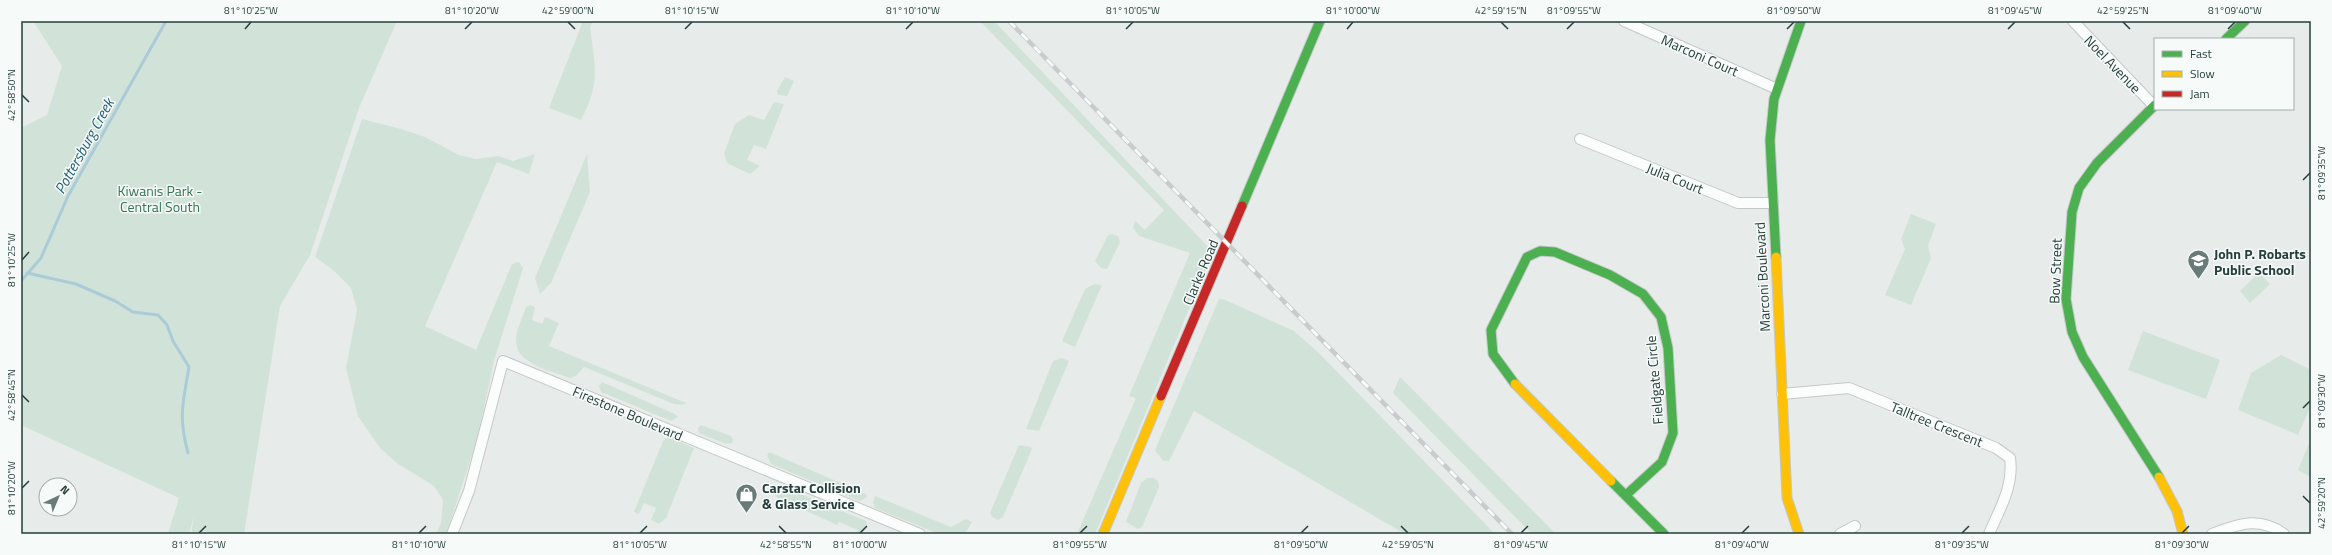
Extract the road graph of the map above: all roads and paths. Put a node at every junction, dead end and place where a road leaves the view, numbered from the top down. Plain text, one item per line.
1 (1320, 21) edge
2 (1624, 21) edge
3 (1801, 21) edge
4 (2073, 21) edge
5 (2245, 21) edge
6 (2227, 38) edge
7 (1777, 89) junction
8 (2154, 105) edge
9 (1580, 139) dead end
10 (1773, 203) junction
11 (1782, 394) junction
12 (1626, 495) junction
13 (1855, 526) dead end
14 (452, 534) edge
15 (920, 534) edge
16 (1103, 534) edge
17 (1664, 534) edge
18 (1799, 534) edge
19 (1840, 534) edge
20 (1989, 534) edge
21 (2183, 534) edge
22 (2212, 534) edge
23 (2284, 534) edge

1 - 16 street, Clarke Road
2 - 7 street, Marconi Court
3 - 7 street, Marconi Boulevard
4 - 8 street, Noel Avenue
5 - 6 street
7 - 10 street, Marconi Boulevard
8 - 21 street, Bow Street
9 - 10 street, Julia Court
10 - 11 street, Marconi Boulevard
11 - 18 street, Marconi Boulevard
11 - 20 street, Talltree Crescent
12 - 12 street, Fieldgate Circle
12 - 17 street, Fieldgate Circle
13 - 19 street
14 - 15 street, Firestone Boulevard
22 - 23 street

